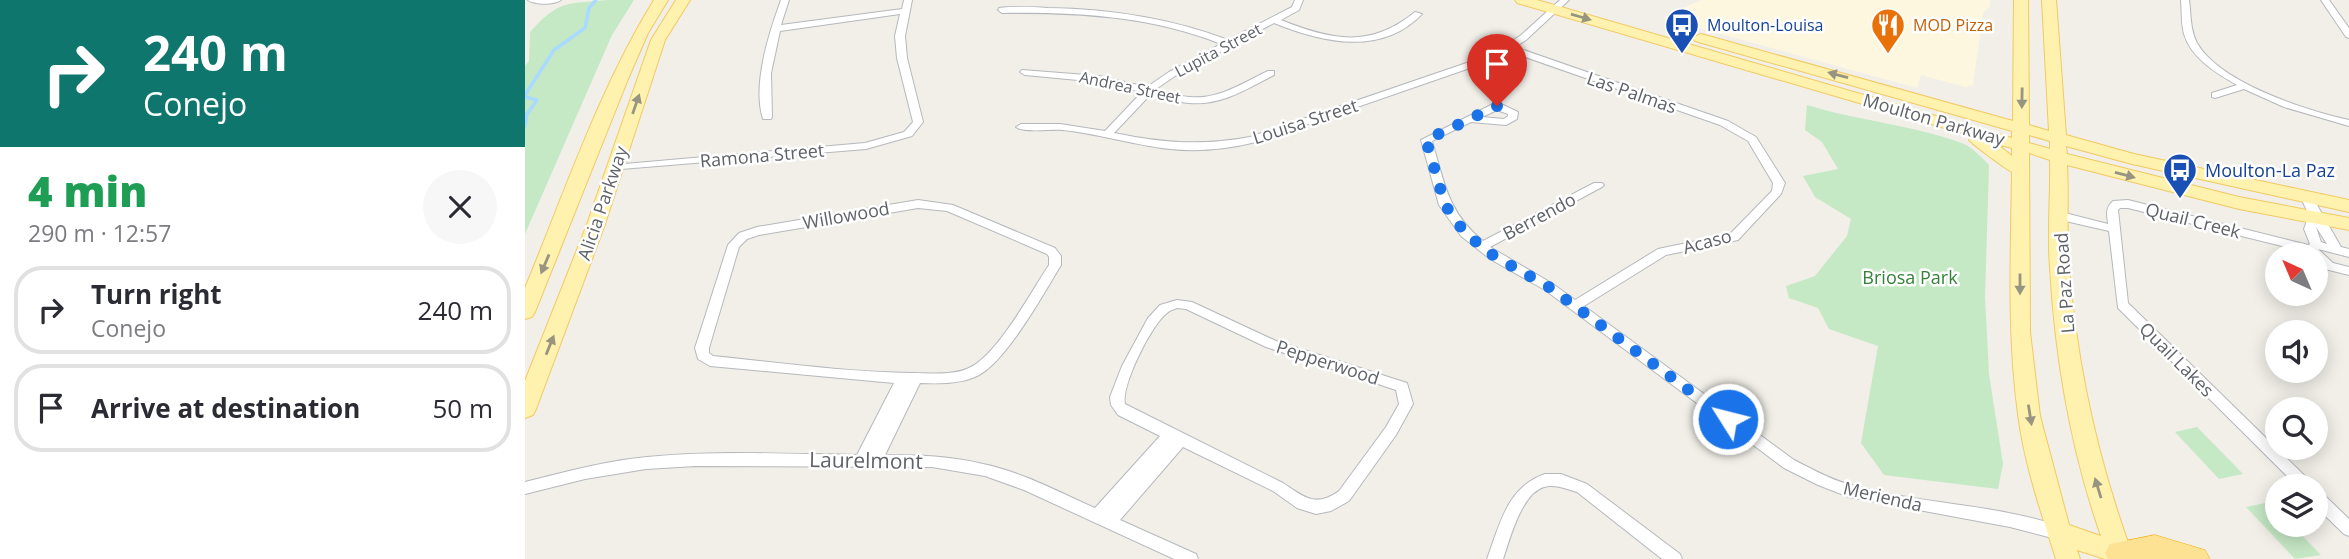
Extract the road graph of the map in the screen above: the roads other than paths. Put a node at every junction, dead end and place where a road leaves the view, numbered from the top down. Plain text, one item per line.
1 (532, 0) edge
2 (555, 0) edge
3 (661, 0) edge
4 (683, 0) edge
5 (785, 0) edge
6 (908, 0) edge
7 (1299, 0) edge
8 (1522, 0) edge
9 (2021, 0) edge
10 (2049, 0) edge
11 (2185, 0) edge
12 (2325, 0) edge
13 (1562, 3) edge
14 (1002, 10) dead end
15 (905, 12) junction
16 (1418, 14) dead end
17 (1274, 20) junction
18 (775, 29) junction
19 (2349, 35) edge
20 (1229, 44) junction
21 (1509, 48) junction
22 (1025, 72) dead end
23 (1271, 74) dead end
24 (2245, 86) junction
25 (1149, 90) junction
26 (2214, 94) dead end
27 (768, 117) dead end
28 (1470, 119) dead end
29 (2349, 122) edge
30 (1957, 125) junction
31 (1021, 127) dead end
32 (1107, 134) junction
33 (2022, 137) junction
34 (1752, 139) joint
35 (2059, 147) junction
36 (613, 168) junction
37 (2022, 170) junction
38 (583, 174) junction
39 (1598, 185) dead end
40 (2307, 198) junction
41 (2117, 204) joint
42 (2349, 206) edge
43 (2061, 216) junction
44 (2314, 217) junction
45 (2349, 224) edge
46 (2114, 229) junction
47 (2296, 243) edge
48 (2312, 243) edge
49 (1481, 247) junction
50 (2343, 251) edge
51 (2328, 265) edge
52 (2349, 271) edge
53 (1575, 306) junction
54 (525, 312) edge
55 (909, 379) junction
56 (525, 409) edge
57 (1175, 437) junction
58 (869, 459) junction
59 (2294, 474) edge
60 (525, 488) edge
61 (2328, 509) edge
62 (1103, 519) junction
63 (2349, 529) edge
64 (2060, 533) junction
65 (2125, 557) edge
66 (1190, 559) edge
67 (1495, 559) edge
68 (1674, 559) edge
69 (2068, 559) edge
70 (2195, 559) edge

1 - 2 street
3 - 38 main road, Alicia Parkway
36 -> 4 main road, Alicia Parkway
5 - 18 street
6 - 15 street
7 - 17 street, Lupita Street
8 - 13 main road, Moulton Parkway
9 -> 33 main road
10 - 35 main road, La Paz Road
11 - 24 street
12 - 19 street
13 - 21 street, Louisa Street
13 -> 30 main road, Moulton Parkway
33 -> 13 main road, Moulton Parkway
14 - 20 street
15 - 18 street
15 - 36 street, Ramona Street
16 - 17 street
17 - 20 street, Lupita Street
18 - 27 street
20 - 25 street, Lupita Street
21 - 32 street, Louisa Street
21 - 34 street, Las Palmas
22 - 25 street, Andrea Street
23 - 25 street, Andrea Street
24 - 26 street
24 - 29 street
25 - 32 street, Lupita Street
28 - 49 street, Merienda
30 - 33 main road, Moulton Parkway
30 - 37 main road
31 - 32 street, Louisa Street
33 - 35 main road, Moulton Parkway
33 - 37 main road
34 - 53 street, Acaso
35 - 40 main road, Moulton Parkway
35 - 43 main road, La Paz Road
35 -> 44 main road, Moulton Parkway
36 - 38 main road
56 -> 36 main road, Alicia Parkway
37 -> 64 main road
38 -> 54 main road, Alicia Parkway
39 - 49 street, Berrendo
40 - 42 main road, Moulton Parkway
40 - 44 street
41 - 46 street, Quail Lakes
41 - 47 street, Quail Creek
43 - 46 street
65 -> 43 main road, La Paz Road
44 - 45 main road, Moulton Parkway
44 - 48 street
44 - 50 street
46 - 59 street, Quail Lakes
49 - 53 street, Merienda
51 - 52 street, Quail Creek
53 - 64 street, Merienda
55 - 55 street, Willowood
55 - 58 street
57 - 57 street, Pepperwood
57 - 62 street
58 - 60 street, Laurelmont
58 - 62 street, Laurelmont
61 - 63 street
62 - 66 street, Laurelmont
64 - 65 main road
64 - 69 main road
65 - 70 highway
67 - 68 street

